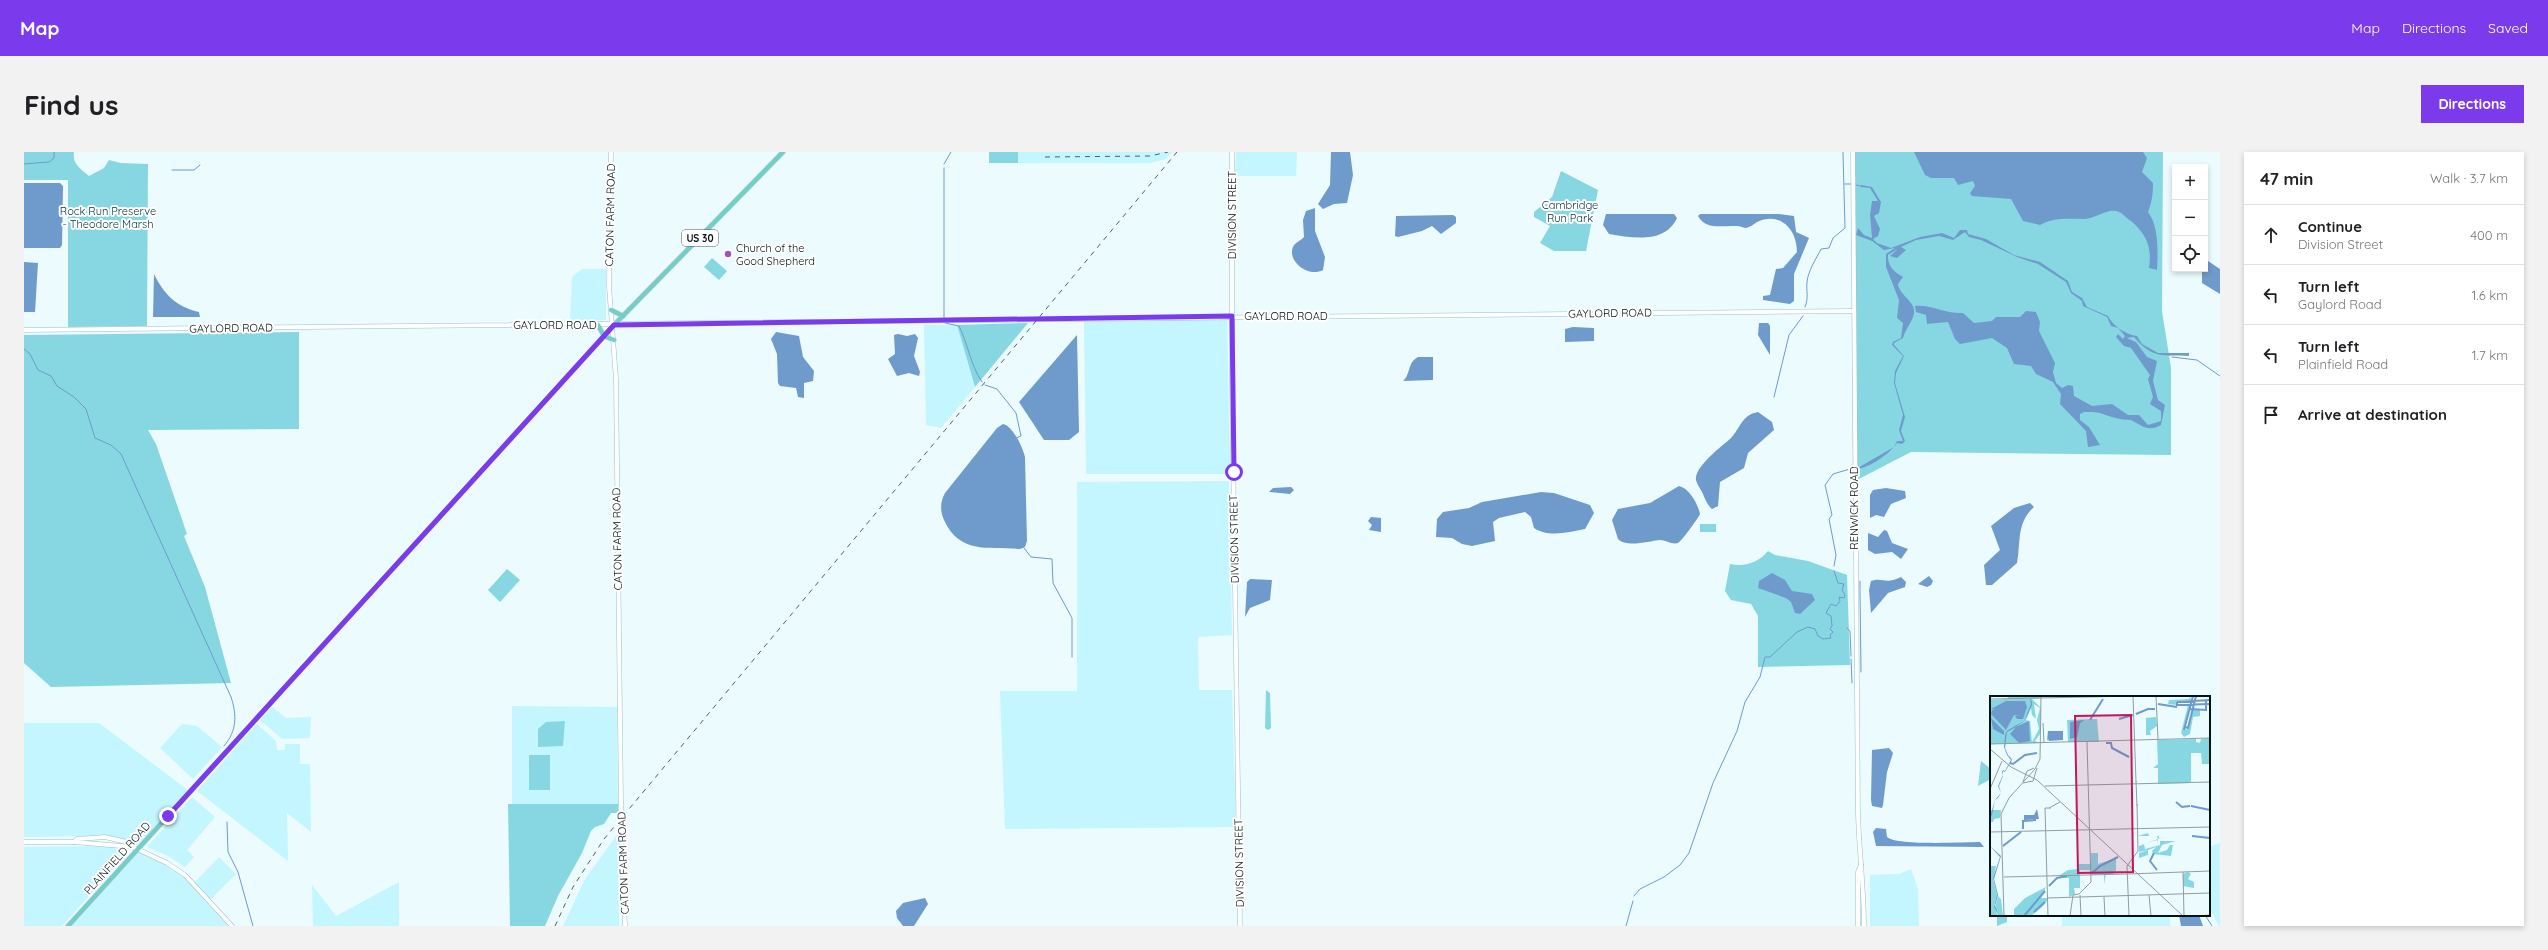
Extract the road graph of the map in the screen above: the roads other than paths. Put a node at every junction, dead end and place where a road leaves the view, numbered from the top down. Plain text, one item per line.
1 (611, 152) edge
2 (783, 152) edge
3 (1232, 152) edge
4 (1853, 152) edge
5 (611, 310) junction
6 (1853, 311) junction
7 (623, 316) junction
8 (1232, 316) junction
9 (598, 325) junction
10 (614, 325) junction
11 (24, 330) edge
12 (604, 336) junction
13 (614, 340) junction
14 (24, 842) edge
15 (138, 849) junction
16 (1861, 864) junction
17 (68, 926) edge
18 (232, 926) edge
19 (625, 926) edge
20 (1240, 926) edge
21 (1858, 926) edge
22 (1864, 926) edge

1 - 5 street, CATON FARM ROAD
2 - 7 main road, PLAINFIELD ROAD / US 30
3 - 8 street, DIVISION STREET
4 - 6 street, RENWICK ROAD
5 - 7 main road
5 - 10 street, CATON FARM ROAD
6 - 8 street, GAYLORD ROAD
6 - 16 street, RENWICK ROAD
7 - 10 main road, PLAINFIELD ROAD / US 30
8 - 10 street, GAYLORD ROAD
8 - 20 street, DIVISION STREET
9 - 10 street, GAYLORD ROAD
9 - 11 street, GAYLORD ROAD
9 - 12 main road
10 - 12 main road, PLAINFIELD ROAD / US 30
10 - 13 street, CATON FARM ROAD
12 - 13 main road
12 - 15 main road, PLAINFIELD ROAD / US 30
13 - 19 street, CATON FARM ROAD, bridge
14 - 15 street
15 - 17 main road, PLAINFIELD ROAD / US 30
15 - 18 street
16 - 21 street, RENWICK ROAD
16 - 22 street, RENWICK ROAD

